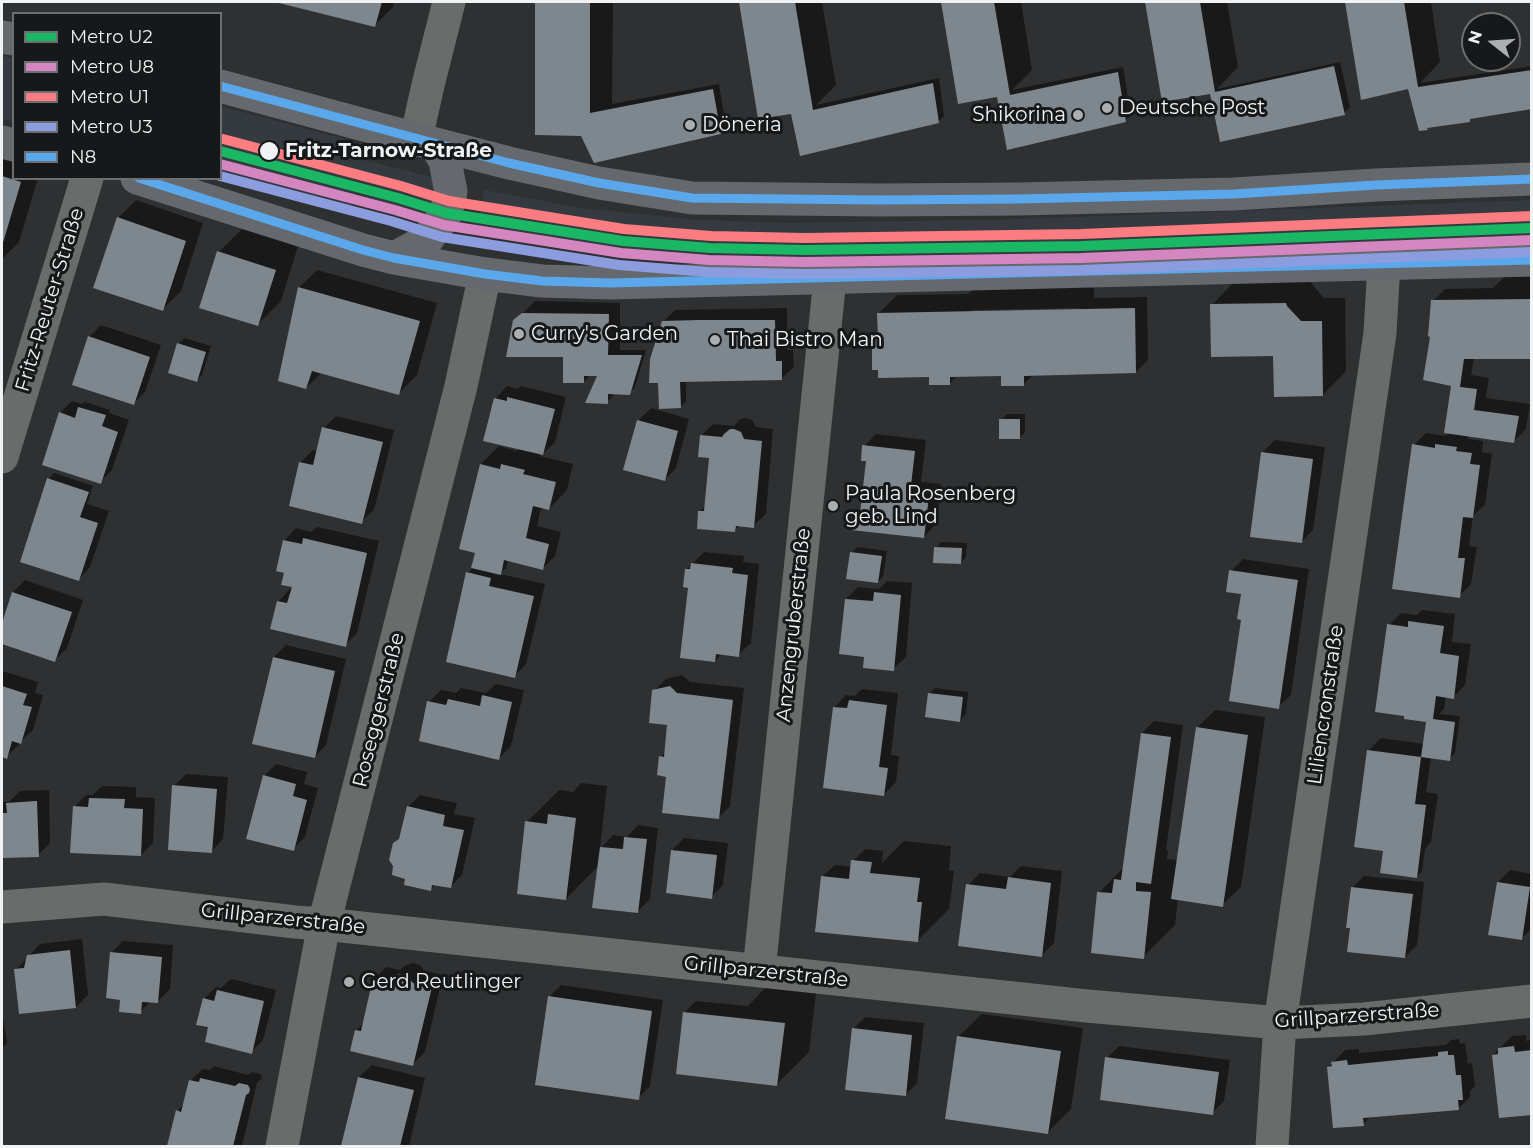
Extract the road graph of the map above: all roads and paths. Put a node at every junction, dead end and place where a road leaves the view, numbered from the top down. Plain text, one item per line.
1 (449, 2) edge
2 (222, 87) edge
3 (426, 142) junction
4 (1532, 179) edge
5 (86, 180) edge
6 (143, 180) edge
7 (394, 258) junction
8 (1532, 260) edge
9 (1384, 264) junction
10 (485, 274) junction
11 (830, 278) junction
12 (2, 457) edge
13 (2, 907) edge
14 (324, 924) junction
15 (759, 971) junction
16 (1532, 1001) edge
17 (1280, 1023) junction
18 (282, 1146) edge
19 (1272, 1146) edge

1 - 3 street
2 - 3 main road
3 - 4 main road
3 - 7 main road
5 - 12 street, Fritz-Reuter-Straße
6 - 7 main road
7 - 10 main road
8 - 9 main road
9 - 11 main road
9 - 17 street, Liliencronstraße
10 - 11 main road
10 - 14 street, Roseggerstraße
11 - 15 street, Anzengruberstraße
13 - 14 street, Grillparzerstraße
14 - 15 street, Grillparzerstraße
14 - 18 street, Roseggerstraße
15 - 17 street, Grillparzerstraße
16 - 17 street, Grillparzerstraße
17 - 19 street, Liliencronstraße

